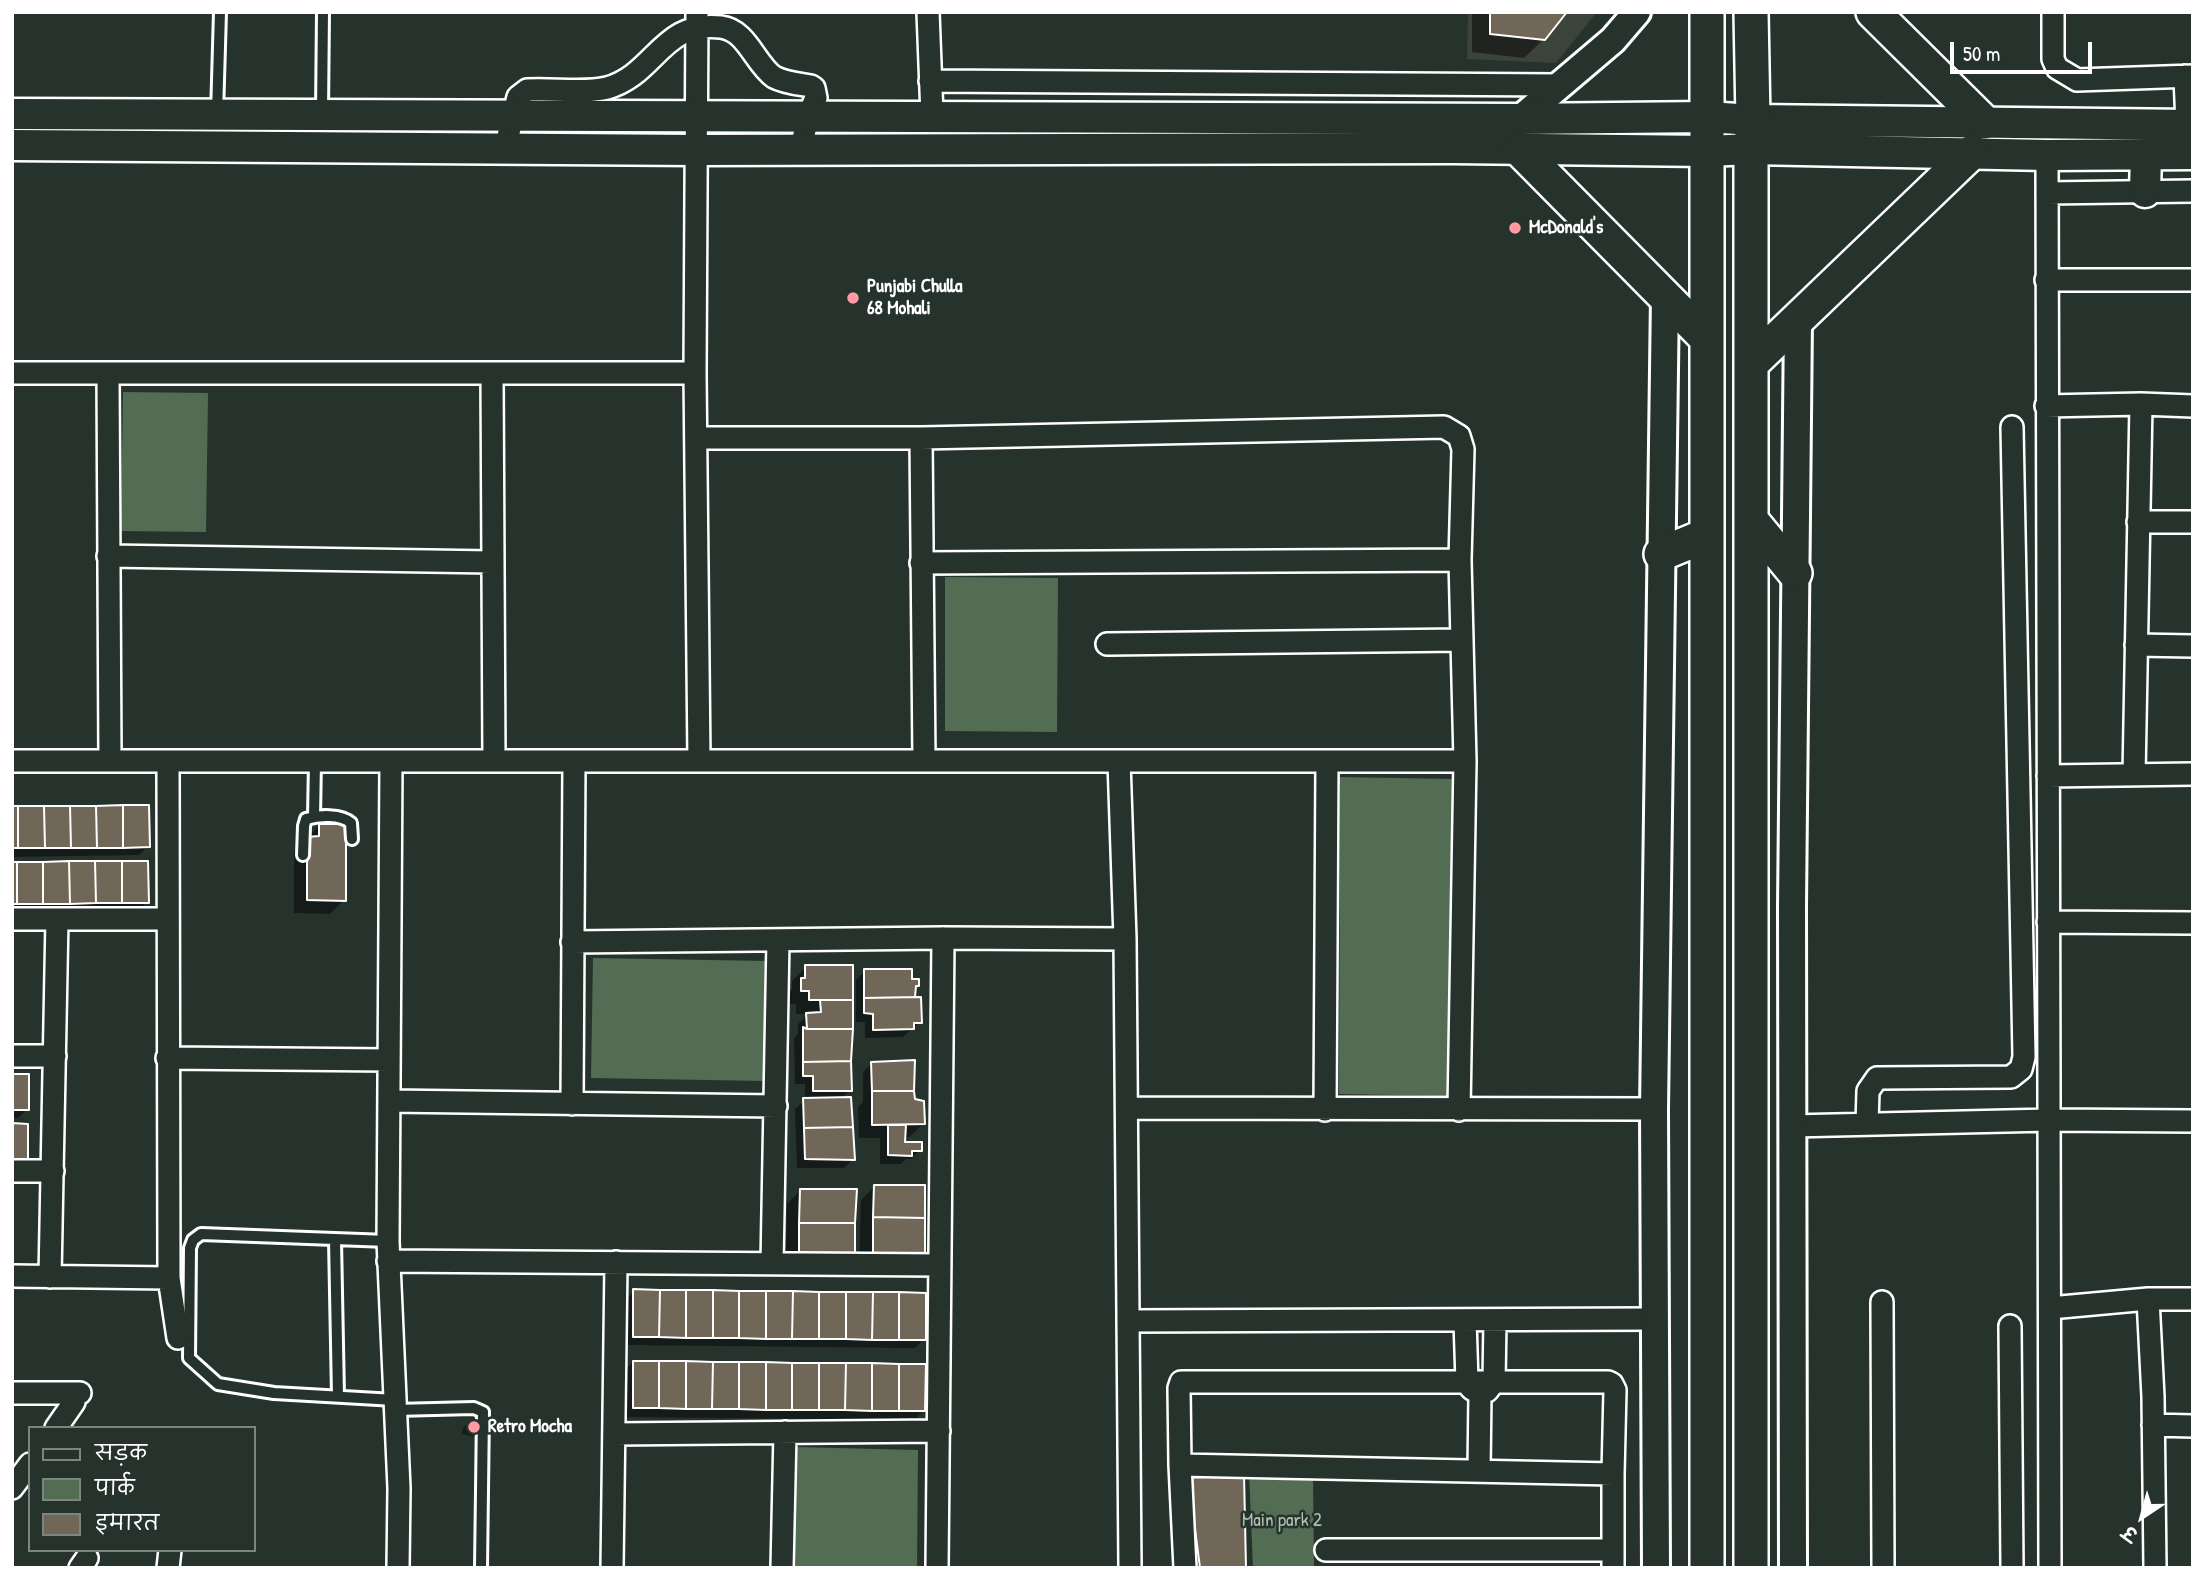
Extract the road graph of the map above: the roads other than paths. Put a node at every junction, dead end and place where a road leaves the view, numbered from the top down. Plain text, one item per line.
1 (220, 12) edge
2 (323, 12) edge
3 (928, 12) edge
4 (1637, 12) edge
5 (1707, 12) edge
6 (1751, 12) edge
7 (1873, 12) edge
8 (2053, 12) edge
9 (697, 19) edge
10 (2189, 76) edge
11 (930, 82) junction
12 (1560, 85) junction
13 (12, 114) edge
14 (217, 114) junction
15 (322, 115) junction
16 (513, 115) junction
17 (697, 115) junction
18 (808, 116) junction
19 (932, 116) junction
20 (1707, 117) junction
21 (1984, 122) junction
22 (2190, 125) edge
23 (1519, 134) junction
24 (1752, 135) junction
25 (12, 145) edge
26 (505, 148) junction
27 (801, 149) junction
28 (696, 150) junction
29 (1708, 151) junction
30 (1972, 152) junction
31 (2146, 154) junction
32 (2193, 154) edge
33 (2047, 155) junction
34 (2193, 191) edge
35 (2145, 192) junction
36 (2047, 193) junction
37 (2046, 280) junction
38 (2193, 280) edge
39 (1665, 296) junction
40 (1798, 320) junction
41 (1707, 339) junction
42 (1751, 364) junction
43 (12, 373) edge
44 (108, 373) junction
45 (492, 373) junction
46 (695, 373) junction
47 (2141, 404) junction
48 (2046, 406) junction
49 (2193, 406) edge
50 (2012, 427) dead end
51 (696, 438) junction
52 (921, 438) junction
53 (2047, 490) junction
54 (2014, 493) junction
55 (1752, 521) junction
56 (2138, 522) junction
57 (2193, 522) edge
58 (1707, 535) junction
59 (1661, 554) junction
60 (108, 556) junction
61 (1460, 560) junction
62 (492, 562) junction
63 (921, 563) junction
64 (1795, 573) junction
65 (1462, 640) junction
66 (1107, 645) dead end
67 (2136, 645) junction
68 (2193, 646) edge
69 (12, 761) edge
70 (110, 761) junction
71 (168, 761) junction
72 (315, 761) junction
73 (391, 761) junction
74 (494, 761) junction
75 (574, 761) junction
76 (699, 761) junction
77 (924, 761) junction
78 (1119, 761) junction
79 (1327, 761) junction
80 (1465, 761) junction
81 (2193, 774) edge
82 (2134, 775) junction
83 (2048, 776) junction
84 (314, 817) junction
85 (352, 839) dead end
86 (303, 855) dead end
87 (12, 919) edge
88 (57, 919) junction
89 (166, 919) junction
90 (2049, 922) junction
91 (2193, 923) edge
92 (943, 938) junction
93 (1125, 939) junction
94 (778, 940) junction
95 (572, 942) junction
96 (12, 1056) edge
97 (55, 1056) junction
98 (167, 1058) junction
99 (389, 1060) junction
100 (389, 1101) junction
101 (572, 1104) junction
102 (776, 1106) junction
103 (1127, 1108) junction
104 (1654, 1109) junction
105 (1325, 1110) junction
106 (1459, 1110) junction
107 (2049, 1120) junction
108 (2193, 1121) edge
109 (1867, 1124) junction
110 (1792, 1126) junction
111 (12, 1171) edge
112 (53, 1171) junction
113 (335, 1240) junction
114 (388, 1251) junction
115 (616, 1262) junction
116 (772, 1264) junction
117 (940, 1265) junction
118 (12, 1276) edge
119 (50, 1277) junction
120 (169, 1278) junction
121 (2148, 1299) junction
122 (2193, 1299) edge
123 (1882, 1302) dead end
124 (2050, 1308) junction
125 (1653, 1319) junction
126 (1465, 1320) junction
127 (1495, 1320) junction
128 (1128, 1321) junction
129 (2010, 1326) dead end
130 (178, 1338) dead end
131 (1480, 1385) junction
132 (12, 1393) edge
133 (338, 1396) junction
134 (395, 1405) junction
135 (2153, 1425) junction
136 (57, 1426) edge
137 (2193, 1426) edge
138 (939, 1431) junction
139 (785, 1432) junction
140 (614, 1434) junction
141 (1180, 1465) junction
142 (28, 1467) edge
143 (1479, 1471) junction
144 (1613, 1474) junction
145 (12, 1488) edge
146 (1326, 1550) dead end
147 (1613, 1559) edge
148 (398, 1568) edge
149 (481, 1568) edge
150 (612, 1568) edge
151 (782, 1568) edge
152 (937, 1568) edge
153 (1130, 1568) edge
154 (1185, 1568) edge
155 (1656, 1568) edge
156 (1707, 1568) edge
157 (1751, 1568) edge
158 (1793, 1568) edge
159 (1884, 1568) edge
160 (2012, 1568) edge
161 (2050, 1568) edge
162 (2155, 1568) edge

1 - 14 lane
2 - 15 lane
3 - 11 street
4 - 12 street
5 - 20 main road
6 - 24 main road
7 - 21 main road
8 - 10 street
9 - 16 street
9 - 17 street
9 - 18 street
10 - 22 street
11 - 12 street
11 - 19 street
12 - 23 street
13 - 14 main road
14 - 15 main road
15 - 16 main road
16 - 17 main road
16 - 26 street
17 - 18 main road
17 - 28 street
18 - 19 main road
18 - 27 street
19 - 23 main road
20 - 23 main road
20 - 24 main road
20 - 29 main road
21 - 22 main road
21 - 24 main road
23 - 27 main road
23 - 29 main road
23 - 39 main road
24 - 29 main road
24 - 30 main road
24 - 42 main road
25 - 26 main road
26 - 28 main road
27 - 28 main road
28 - 46 street
29 - 41 main road
30 - 33 main road
30 - 40 main road
31 - 32 main road
31 - 33 main road
31 - 35 main road
33 - 36 street
34 - 35 street
35 - 36 street
36 - 37 street
37 - 38 street
37 - 48 street
39 - 41 main road
39 - 59 street
40 - 42 main road
40 - 64 street
41 - 58 main road
42 - 55 main road
43 - 44 street
44 - 45 street
44 - 60 street
45 - 46 street
45 - 62 street
46 - 51 street
47 - 48 street
47 - 49 street
47 - 56 street
48 - 53 street
50 - 54 street
51 - 52 street
51 - 76 street
52 - 61 street
52 - 63 street
53 - 54 street
53 - 83 street
54 - 109 street
55 - 64 main road
55 - 157 main road
56 - 57 street
56 - 67 street
58 - 59 main road
58 - 156 main road
59 - 104 street
60 - 62 street
60 - 70 street
61 - 63 street
61 - 65 street
62 - 74 street
63 - 77 street
64 - 110 street
65 - 66 street
65 - 80 street
67 - 68 street
67 - 82 street
69 - 70 street
70 - 71 street
71 - 72 street
71 - 89 street
72 - 73 street
72 - 84 lane
73 - 74 street
73 - 99 street
74 - 75 street
75 - 76 street
75 - 95 street
76 - 77 street
77 - 78 street
78 - 79 street
78 - 93 street
79 - 80 street
79 - 105 street
80 - 106 street
81 - 82 street
82 - 83 street
83 - 90 street
84 - 85 lane
84 - 86 lane
87 - 88 street
88 - 89 street
88 - 97 street
89 - 98 street
90 - 91 street
90 - 107 street
92 - 93 street
92 - 94 street
92 - 117 street
93 - 103 street
94 - 95 street
94 - 102 street
95 - 101 street
96 - 97 street
97 - 112 street
98 - 99 street
98 - 120 street
99 - 100 street
100 - 101 street
100 - 114 street
101 - 102 street
102 - 116 street
103 - 105 street
103 - 128 street
104 - 106 street
104 - 125 street
105 - 106 street
107 - 108 street
107 - 109 street
107 - 124 street
109 - 110 street
110 - 158 street
111 - 112 street
112 - 119 street
113 - 114 lane
113 - 133 lane
113 - 133 lane
114 - 115 street
114 - 134 street
115 - 116 street
115 - 140 street
116 - 117 street
117 - 138 street
118 - 119 street
119 - 120 street
120 - 130 street
121 - 122 street
121 - 124 street
121 - 135 street
123 - 159 street
124 - 161 street
125 - 127 street
125 - 155 street
126 - 127 street
126 - 128 street
126 - 131 street
127 - 131 street
128 - 153 street
129 - 160 street
131 - 141 street
131 - 143 street
131 - 144 street
132 - 136 street
133 - 134 lane
134 - 148 street
134 - 149 lane
135 - 137 street
135 - 162 street
138 - 139 street
138 - 152 street
139 - 140 street
139 - 151 street
140 - 150 street
141 - 143 street
141 - 154 street
142 - 145 street
143 - 144 street
144 - 147 street
146 - 147 street

